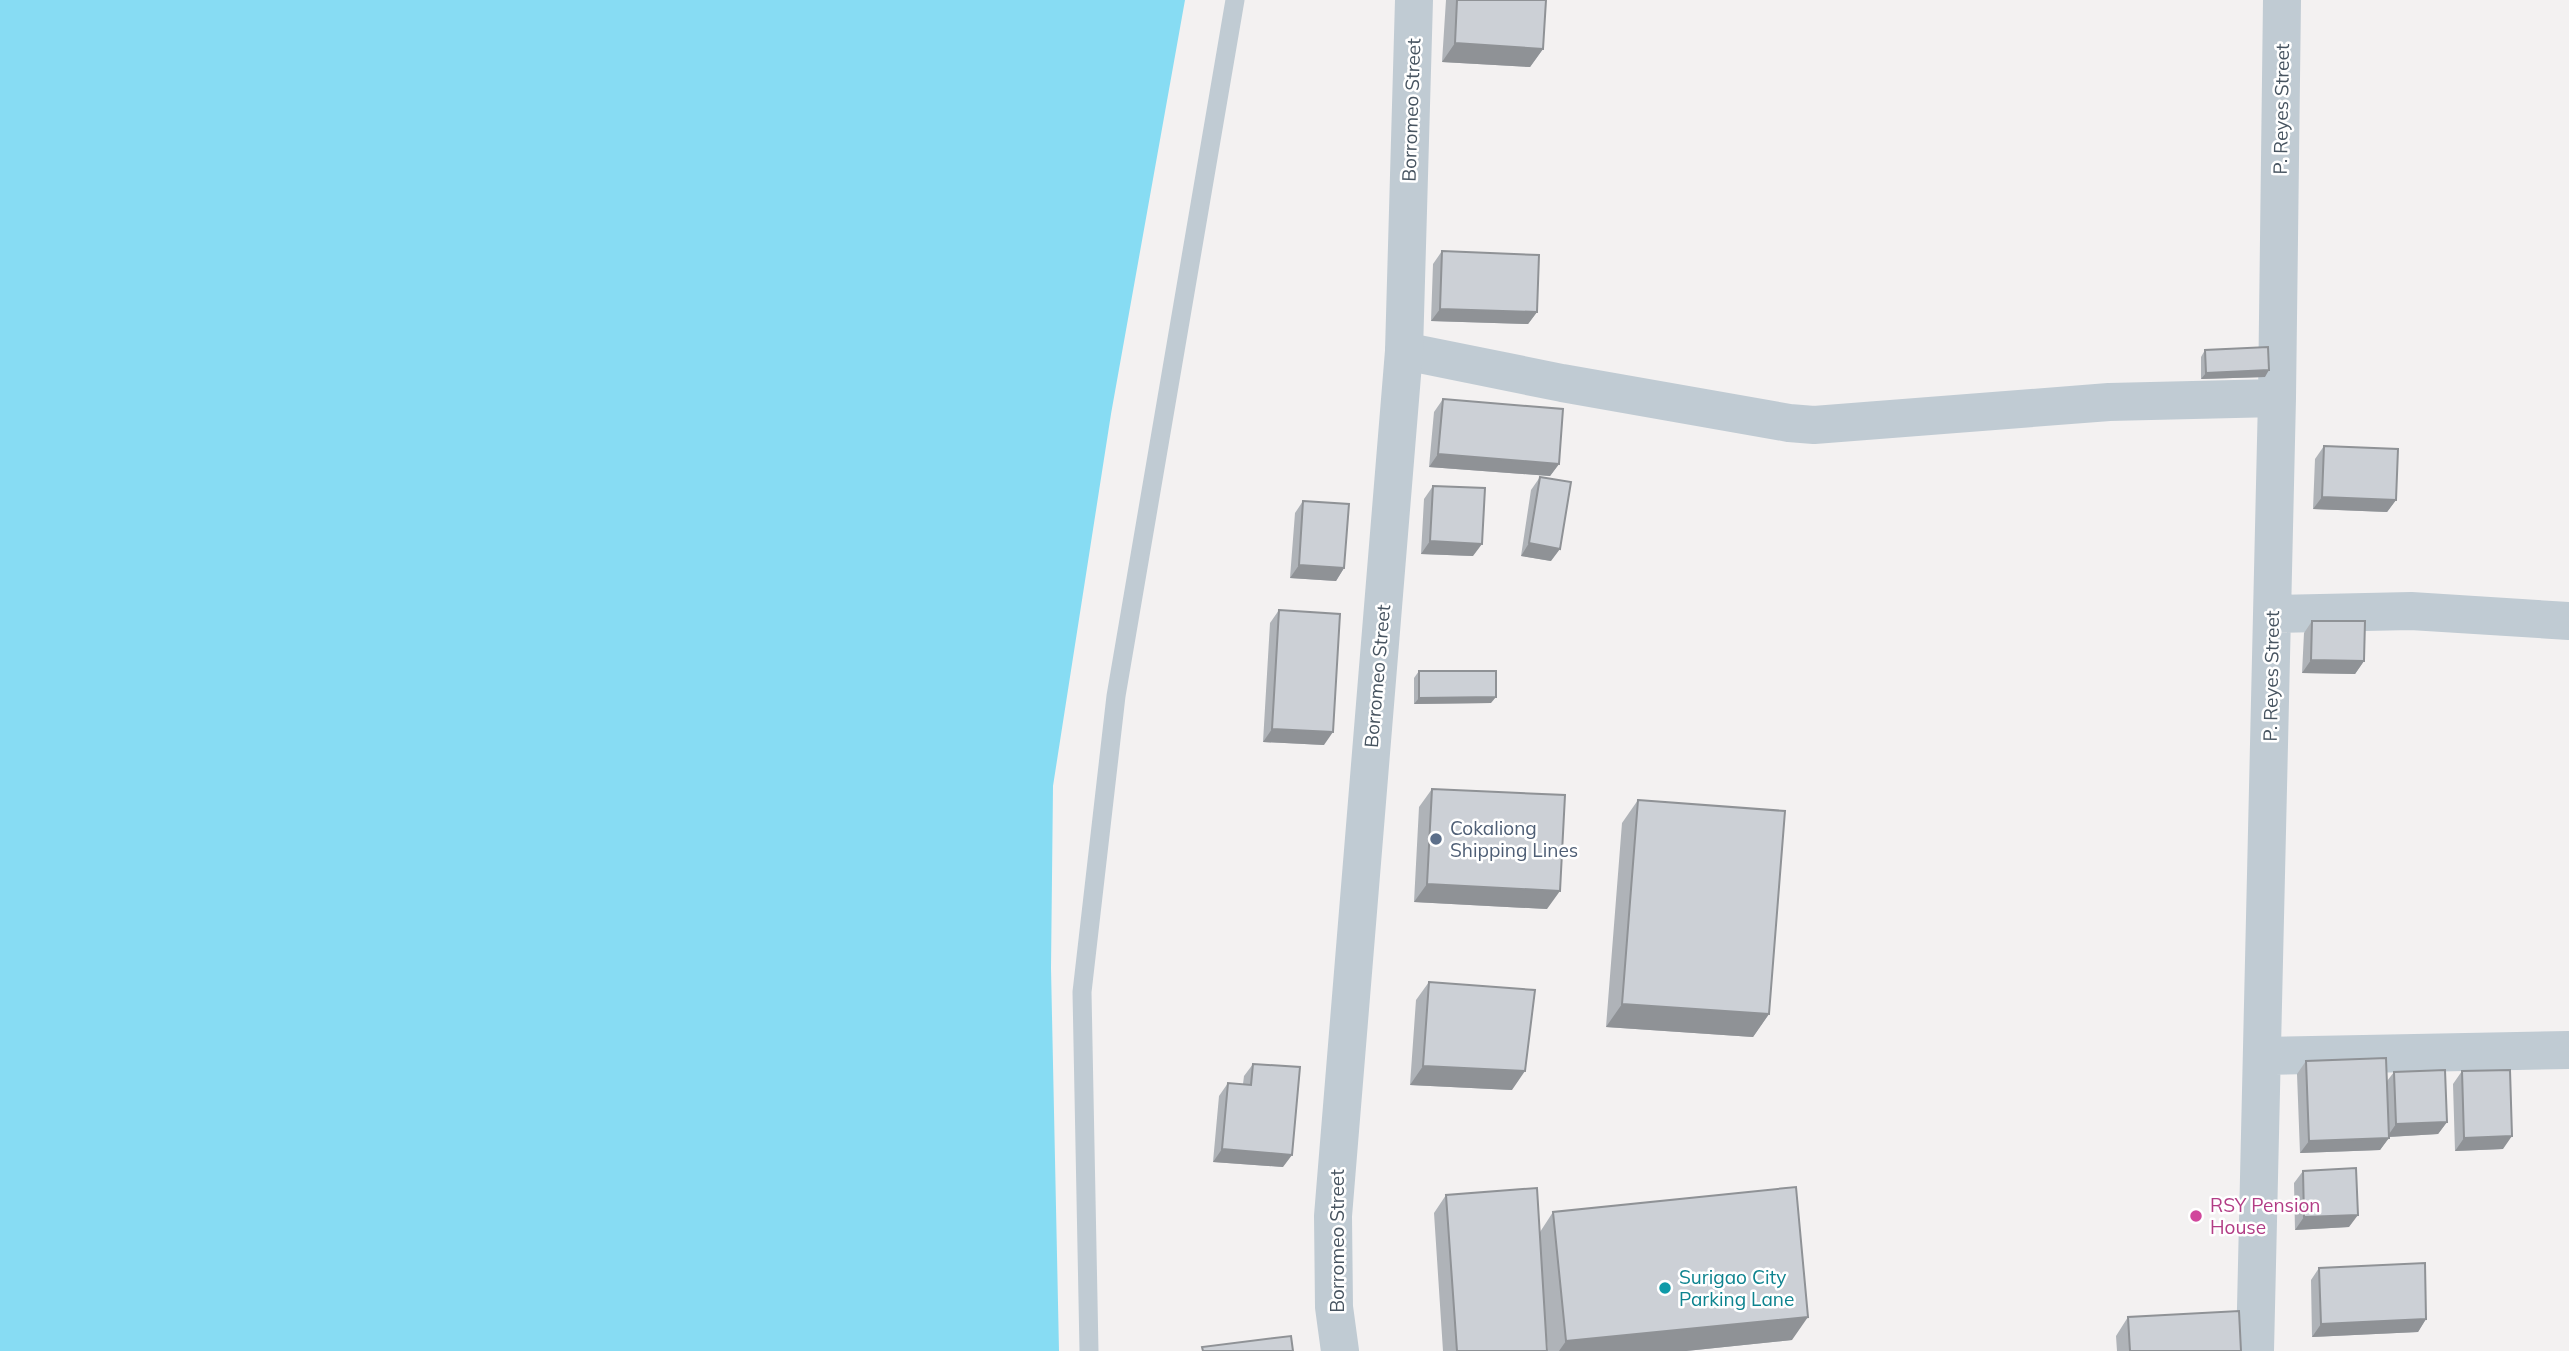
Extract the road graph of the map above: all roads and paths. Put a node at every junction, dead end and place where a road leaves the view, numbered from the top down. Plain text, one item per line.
1 (1235, 0) edge
2 (1414, 0) edge
3 (2282, 0) edge
4 (1404, 351) junction
5 (2277, 398) junction
6 (2272, 614) junction
7 (2569, 621) edge
8 (2569, 1049) edge
9 (2262, 1056) junction
10 (1089, 1351) edge
11 (1340, 1351) edge
12 (2255, 1351) edge

1 - 10 lane
2 - 4 street, Borromeo Street
3 - 5 street, P. Reyes Street
4 - 5 street
4 - 11 street, Borromeo Street
5 - 6 street, P. Reyes Street
6 - 7 street
6 - 9 street, P. Reyes Street
8 - 9 street
9 - 12 street, P. Reyes Street

